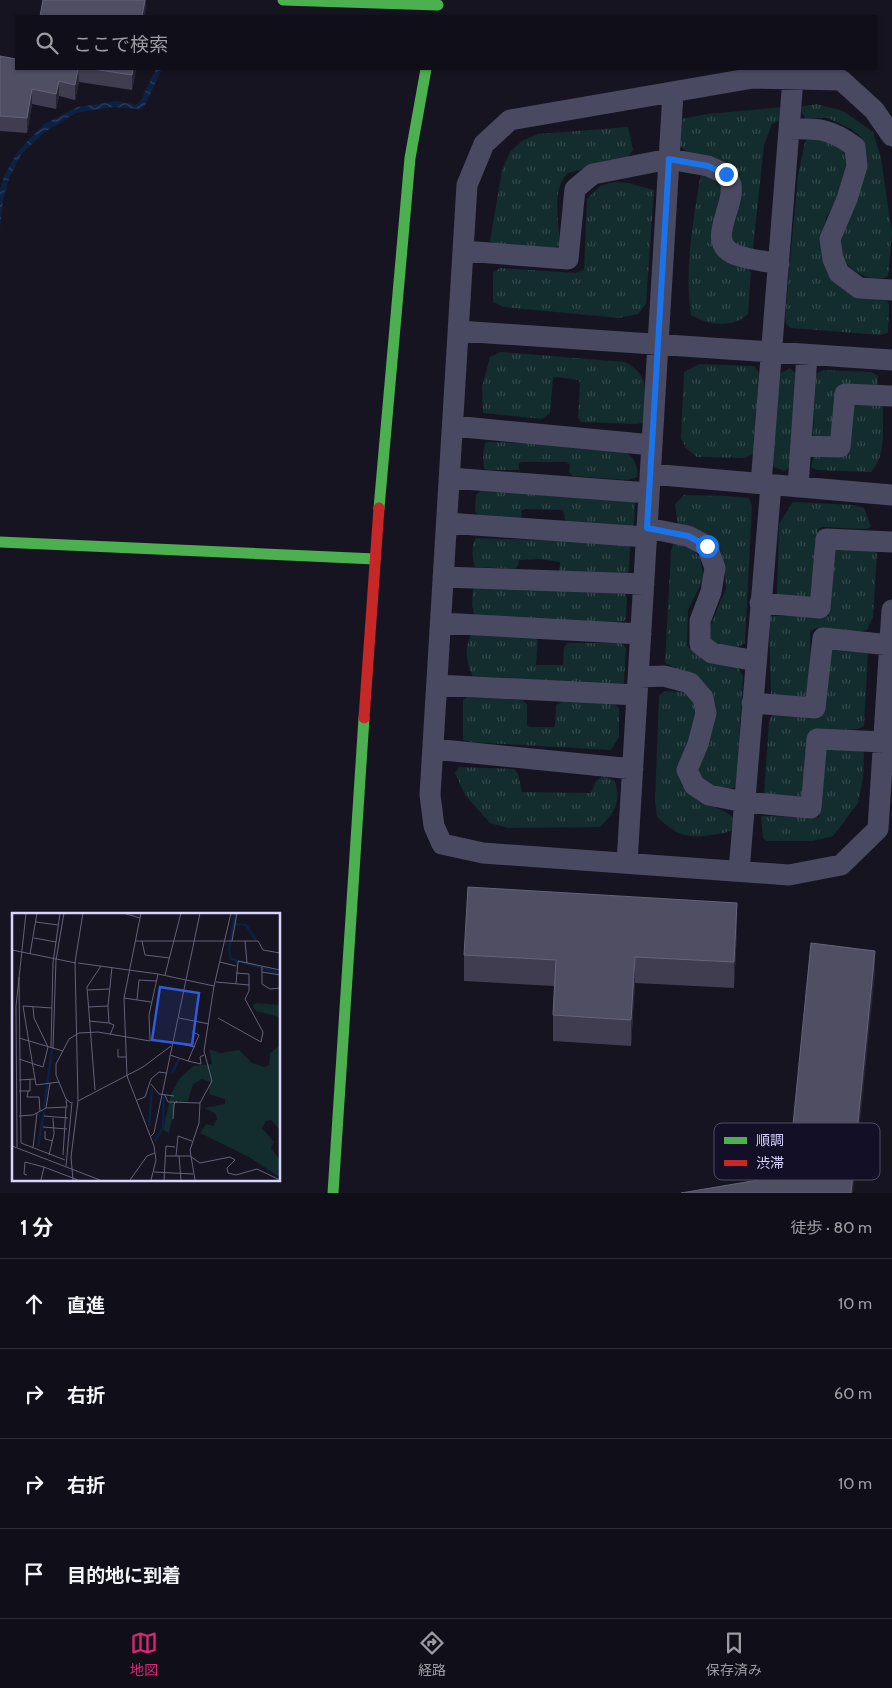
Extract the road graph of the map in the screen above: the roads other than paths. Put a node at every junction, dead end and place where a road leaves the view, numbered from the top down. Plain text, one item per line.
1 (283, 0) edge
2 (438, 7) edge
3 (426, 70) edge
4 (793, 79) junction
5 (673, 92) junction
6 (789, 129) junction
7 (892, 136) edge
8 (669, 159) junction
9 (464, 250) junction
10 (779, 264) junction
11 (892, 290) edge
12 (459, 331) junction
13 (658, 345) junction
14 (772, 353) junction
15 (807, 355) junction
16 (892, 360) edge
17 (892, 396) edge
18 (453, 426) junction
19 (652, 445) junction
20 (800, 446) junction
21 (450, 478) junction
22 (650, 484) junction
23 (766, 484) junction
24 (798, 487) junction
25 (892, 495) edge
26 (447, 523) junction
27 (647, 533) junction
28 (0, 542) edge
29 (892, 542) edge
30 (375, 559) junction
31 (443, 577) junction
32 (644, 584) junction
33 (760, 604) junction
34 (892, 610) edge
35 (441, 623) junction
36 (641, 634) junction
37 (890, 645) junction
38 (756, 661) junction
39 (437, 685) junction
40 (638, 686) junction
41 (752, 703) junction
42 (884, 742) junction
43 (433, 749) junction
44 (633, 769) junction
45 (744, 802) junction
46 (627, 863) junction
47 (739, 871) junction
48 (333, 1193) edge

1 - 2 street
3 - 30 street
4 - 5 lane
4 - 6 lane
4 - 7 lane
5 - 8 lane
5 - 9 lane
6 - 10 lane
6 - 11 lane
8 - 9 lane
8 - 10 lane
8 - 13 lane
9 - 12 lane
10 - 14 lane
12 - 13 lane
12 - 18 lane
13 - 14 lane
13 - 19 lane
14 - 15 lane
14 - 23 lane
15 - 16 lane
15 - 20 lane
17 - 20 lane
18 - 19 lane
18 - 21 lane
19 - 22 lane
20 - 24 lane
21 - 22 lane
21 - 26 lane
22 - 23 lane
22 - 27 lane
23 - 24 lane
23 - 33 lane
24 - 25 lane
26 - 27 lane
26 - 31 lane
27 - 32 lane
27 - 38 lane
28 - 30 street
29 - 33 lane
30 - 48 street
31 - 32 lane
31 - 35 lane
32 - 36 lane
33 - 38 lane
34 - 37 lane
35 - 36 lane
35 - 39 lane
36 - 40 lane
37 - 41 lane
37 - 42 lane
38 - 41 lane
39 - 40 lane
39 - 43 lane
40 - 44 lane
40 - 45 lane
41 - 45 lane
42 - 45 lane
42 - 47 lane
43 - 44 lane
43 - 46 lane
44 - 46 lane
45 - 47 lane
46 - 47 lane

